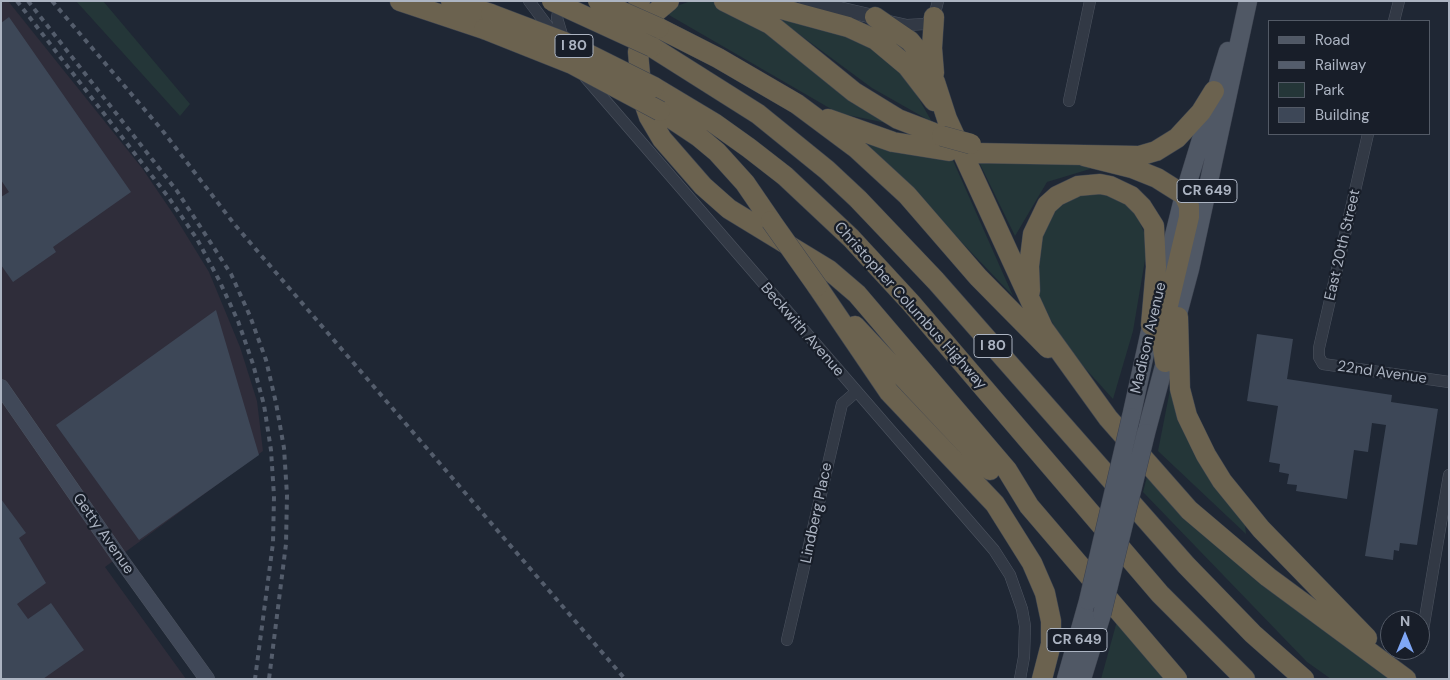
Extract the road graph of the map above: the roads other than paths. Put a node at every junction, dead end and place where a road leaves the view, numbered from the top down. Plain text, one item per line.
1 (400, 1) edge
2 (451, 1) edge
3 (529, 1) edge
4 (552, 1) edge
5 (560, 1) edge
6 (598, 1) edge
7 (669, 1) edge
8 (724, 1) edge
9 (752, 1) edge
10 (806, 1) edge
11 (1090, 1) edge
12 (1246, 1) edge
13 (1399, 1) edge
14 (635, 5) edge
15 (936, 9) edge
16 (875, 17) junction
17 (1394, 20) edge
18 (488, 22) junction
19 (568, 53) junction
20 (935, 82) junction
21 (1214, 91) junction
22 (1069, 101) dead end
23 (797, 104) junction
24 (946, 135) junction
25 (1368, 135) edge
26 (662, 139) junction
27 (1084, 156) junction
28 (1184, 195) junction
29 (817, 286) junction
30 (1030, 296) junction
31 (1178, 317) junction
32 (1151, 325) junction
33 (1319, 357) joint
34 (1166, 362) junction
35 (1073, 372) junction
36 (1449, 382) edge
37 (1, 387) edge
38 (856, 392) junction
39 (1449, 475) edge
40 (1029, 506) junction
41 (1426, 610) edge
42 (1102, 614) junction
43 (788, 640) dead end
44 (207, 679) edge
45 (1020, 679) edge
46 (1042, 679) edge
47 (1066, 679) edge
48 (1082, 679) edge
49 (1090, 679) edge
50 (1177, 679) edge
51 (1245, 679) edge
52 (1304, 679) edge
53 (1407, 679) edge

1 - 18 highway
2 - 18 highway, Christopher Columbus Highway / I 80
3 - 19 street, Beckwith Avenue
4 - 52 highway, I 80, bridge
5 - 19 street
6 - 23 highway, bridge
7 - 26 highway
8 - 24 highway
9 - 24 highway
10 - 16 street
11 - 22 street
12 - 21 main road, Madison Avenue / CR 649
12 - 31 main road, Madison Avenue / CR 649
13 - 17 street
14 - 26 highway
15 - 16 street
15 - 20 highway
16 - 20 highway
18 - 29 highway, bridge
18 - 51 highway, Christopher Columbus Highway / I 80, bridge
19 - 38 street, Beckwith Avenue
20 - 24 highway
21 - 27 highway
21 - 28 main road, Madison Avenue / CR 649
23 - 24 highway
23 - 35 highway
24 - 27 highway, bridge
24 - 30 highway
25 - 33 street, East 20th Street
26 - 40 highway
27 - 28 highway
28 - 32 main road, Madison Avenue / CR 649
28 - 34 highway
29 - 40 highway
29 - 46 highway
30 - 32 highway
30 - 35 highway
31 - 34 main road, Madison Avenue / CR 649
31 - 53 highway
32 - 47 main road, Madison Avenue / CR 649, bridge
33 - 36 street, 22nd Avenue
34 - 42 main road, Madison Avenue / CR 649, bridge
35 - 53 highway
37 - 44 main road, Getty Avenue
38 - 43 street, Lindberg Place
38 - 45 street, Beckwith Avenue
39 - 41 street
40 - 50 highway
42 - 48 main road, Madison Avenue / CR 649
42 - 49 main road

